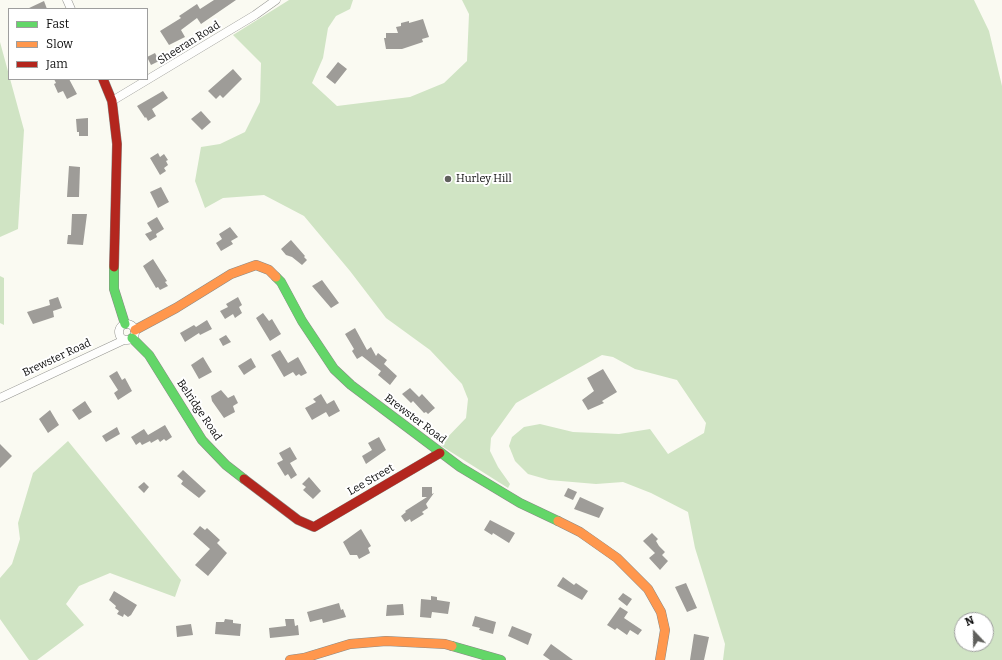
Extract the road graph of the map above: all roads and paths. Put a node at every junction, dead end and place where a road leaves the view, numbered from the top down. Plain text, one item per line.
1 (276, 0) edge
2 (103, 80) edge
3 (112, 102) junction
4 (125, 324) junction
5 (130, 336) junction
6 (0, 398) edge
7 (440, 453) junction
8 (314, 527) joint
9 (290, 660) edge
10 (501, 660) edge
11 (660, 660) edge

1 - 3 street, Sheeran Road
2 - 3 street
3 - 4 street
4 - 5 street
4 - 5 street
5 - 6 street, Brewster Road
5 - 7 street, Brewster Road
5 - 8 street, Belridge Road
7 - 8 street, Lee Street
7 - 11 street, Brewster Road
9 - 10 street

